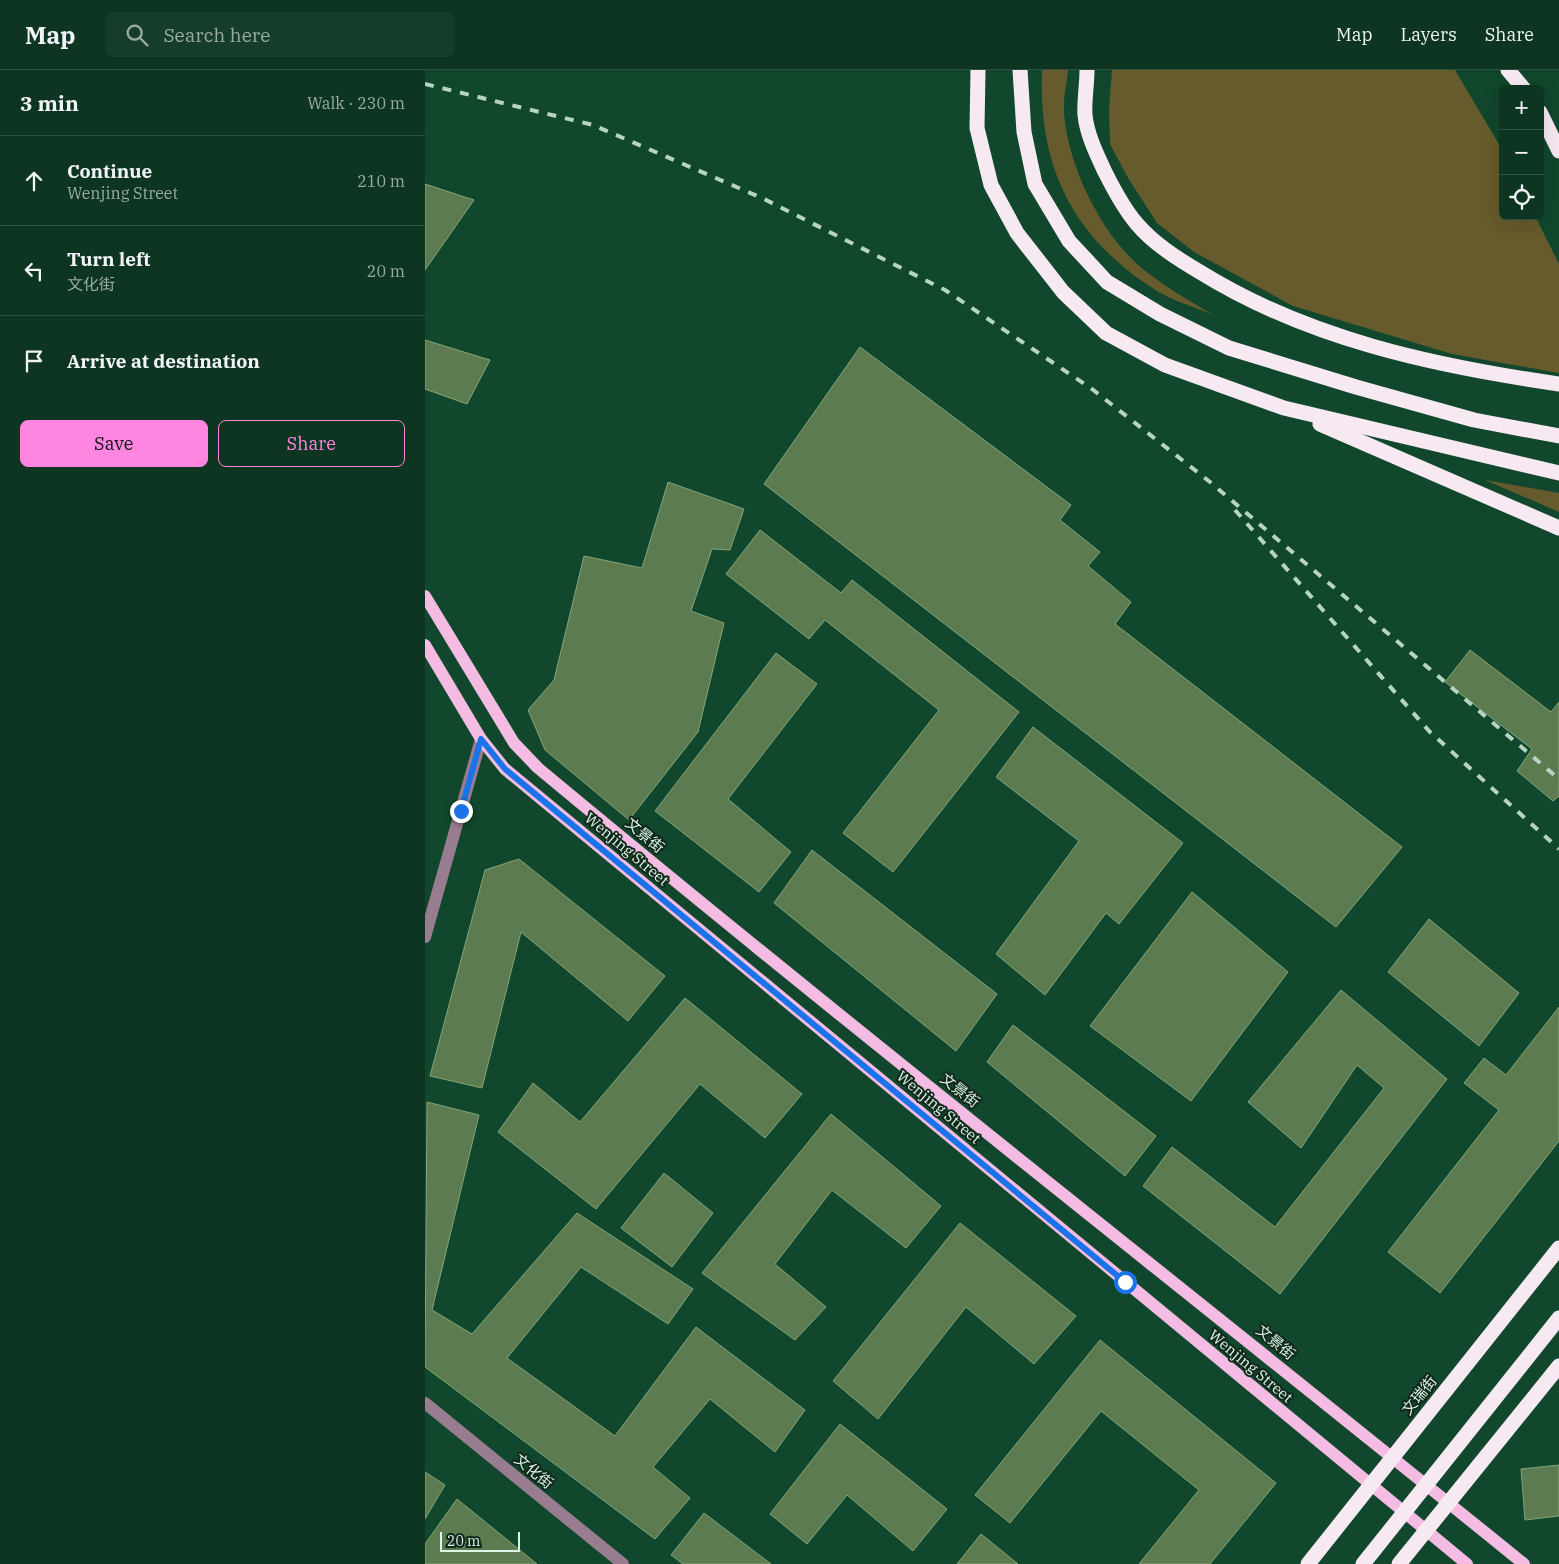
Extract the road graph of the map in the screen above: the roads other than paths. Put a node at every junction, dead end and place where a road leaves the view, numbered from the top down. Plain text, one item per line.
1 (978, 70) edge
2 (1020, 70) edge
3 (1087, 70) edge
4 (1508, 70) edge
5 (1522, 70) edge
6 (1521, 85) edge
7 (1528, 85) edge
8 (1544, 120) edge
9 (1559, 151) edge
10 (1559, 384) edge
11 (1284, 408) junction
12 (1559, 436) edge
13 (1559, 472) edge
14 (1559, 528) edge
15 (425, 596) edge
16 (425, 645) edge
17 (481, 739) junction
18 (425, 937) edge
19 (1559, 1248) edge
20 (1559, 1318) edge
21 (1559, 1366) edge
22 (425, 1403) edge
23 (1392, 1457) junction
24 (1370, 1485) junction
25 (1449, 1503) junction
26 (1427, 1531) junction
27 (623, 1564) edge
28 (1308, 1564) edge
29 (1363, 1564) edge
30 (1399, 1564) edge
31 (1467, 1564) edge
32 (1524, 1564) edge

1 - 11 highway
2 - 12 highway
3 - 10 highway
4 - 6 highway
5 - 7 highway
8 - 9 highway
11 - 13 highway
11 - 14 highway
15 - 23 main road, 文景街
16 - 17 main road, Wenjing Street
17 - 18 street
17 - 24 main road, Wenjing Street
19 - 23 highway, 文瑞街
20 - 29 highway, bridge
21 - 25 highway
22 - 27 street, 文化街
23 - 24 highway, 文瑞街
23 - 25 main road, 文景街
24 - 26 main road, Wenjing Street
24 - 28 highway, 文瑞街
25 - 26 highway
25 - 32 main road, 文景街
26 - 30 highway
26 - 31 main road, Wenjing Street

